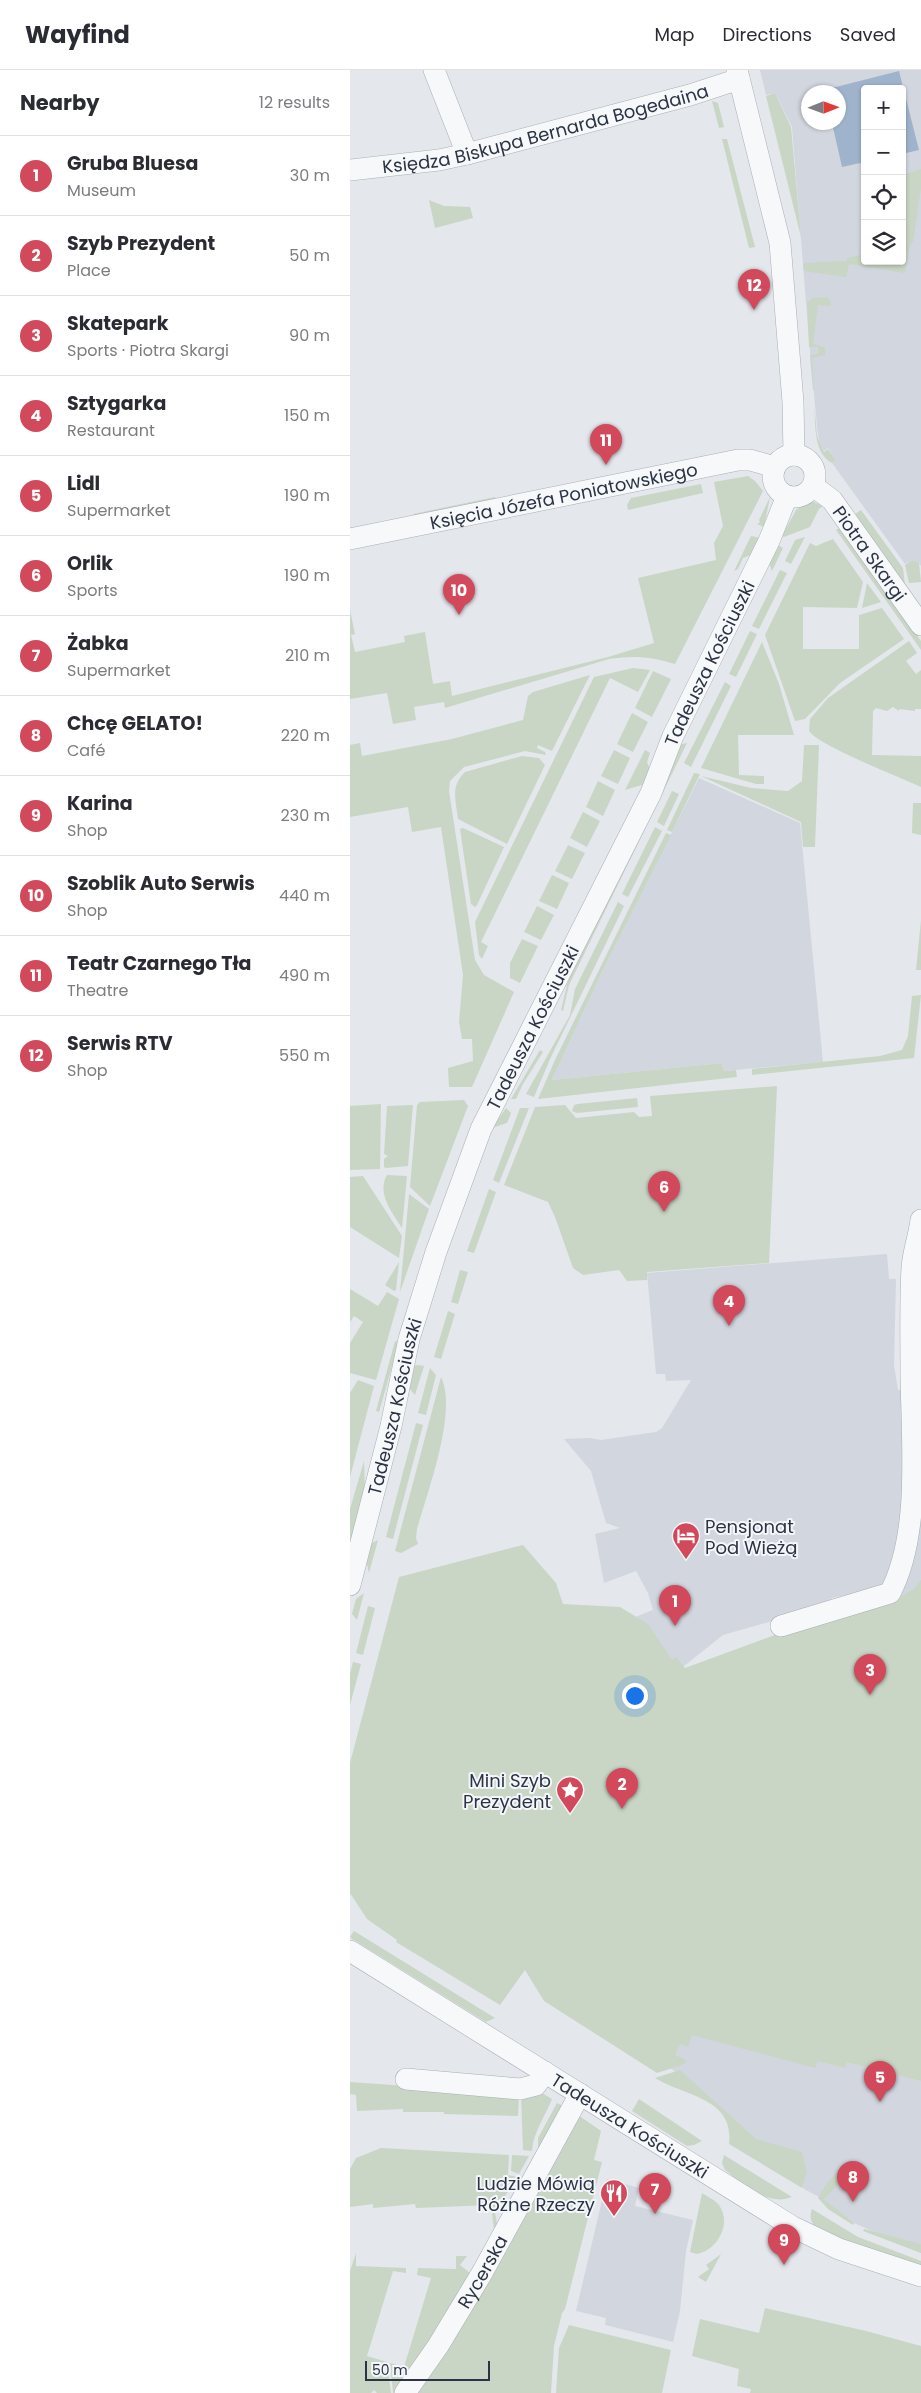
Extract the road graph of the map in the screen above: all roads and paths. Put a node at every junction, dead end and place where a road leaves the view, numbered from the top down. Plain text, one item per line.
1 (434, 70) edge
2 (738, 75) edge
3 (467, 154) junction
4 (350, 170) edge
5 (794, 455) junction
6 (775, 467) junction
7 (813, 486) junction
8 (787, 496) junction
9 (350, 539) edge
10 (921, 625) edge
11 (921, 1220) edge
12 (350, 1585) edge
13 (781, 1626) dead end
14 (350, 1951) edge
15 (545, 2072) junction
16 (406, 2079) dead end
17 (580, 2094) junction
18 (921, 2276) edge
19 (405, 2393) edge

1 - 3 street
2 - 3 street, Księdza Biskupa Bernarda Bogedaina
2 - 5 street
3 - 4 street, Księdza Biskupa Bernarda Bogedaina
5 - 6 street
5 - 7 street
6 - 8 street
6 - 9 street, Księcia Józefa Poniatowskiego
7 - 8 street
7 - 10 street, Piotra Skargi
8 - 12 street, Tadeusza Kościuszki
11 - 13 street
14 - 15 street, Tadeusza Kościuszki
15 - 16 street
15 - 17 street, Tadeusza Kościuszki
17 - 18 street, Tadeusza Kościuszki
17 - 19 street, Rycerska

